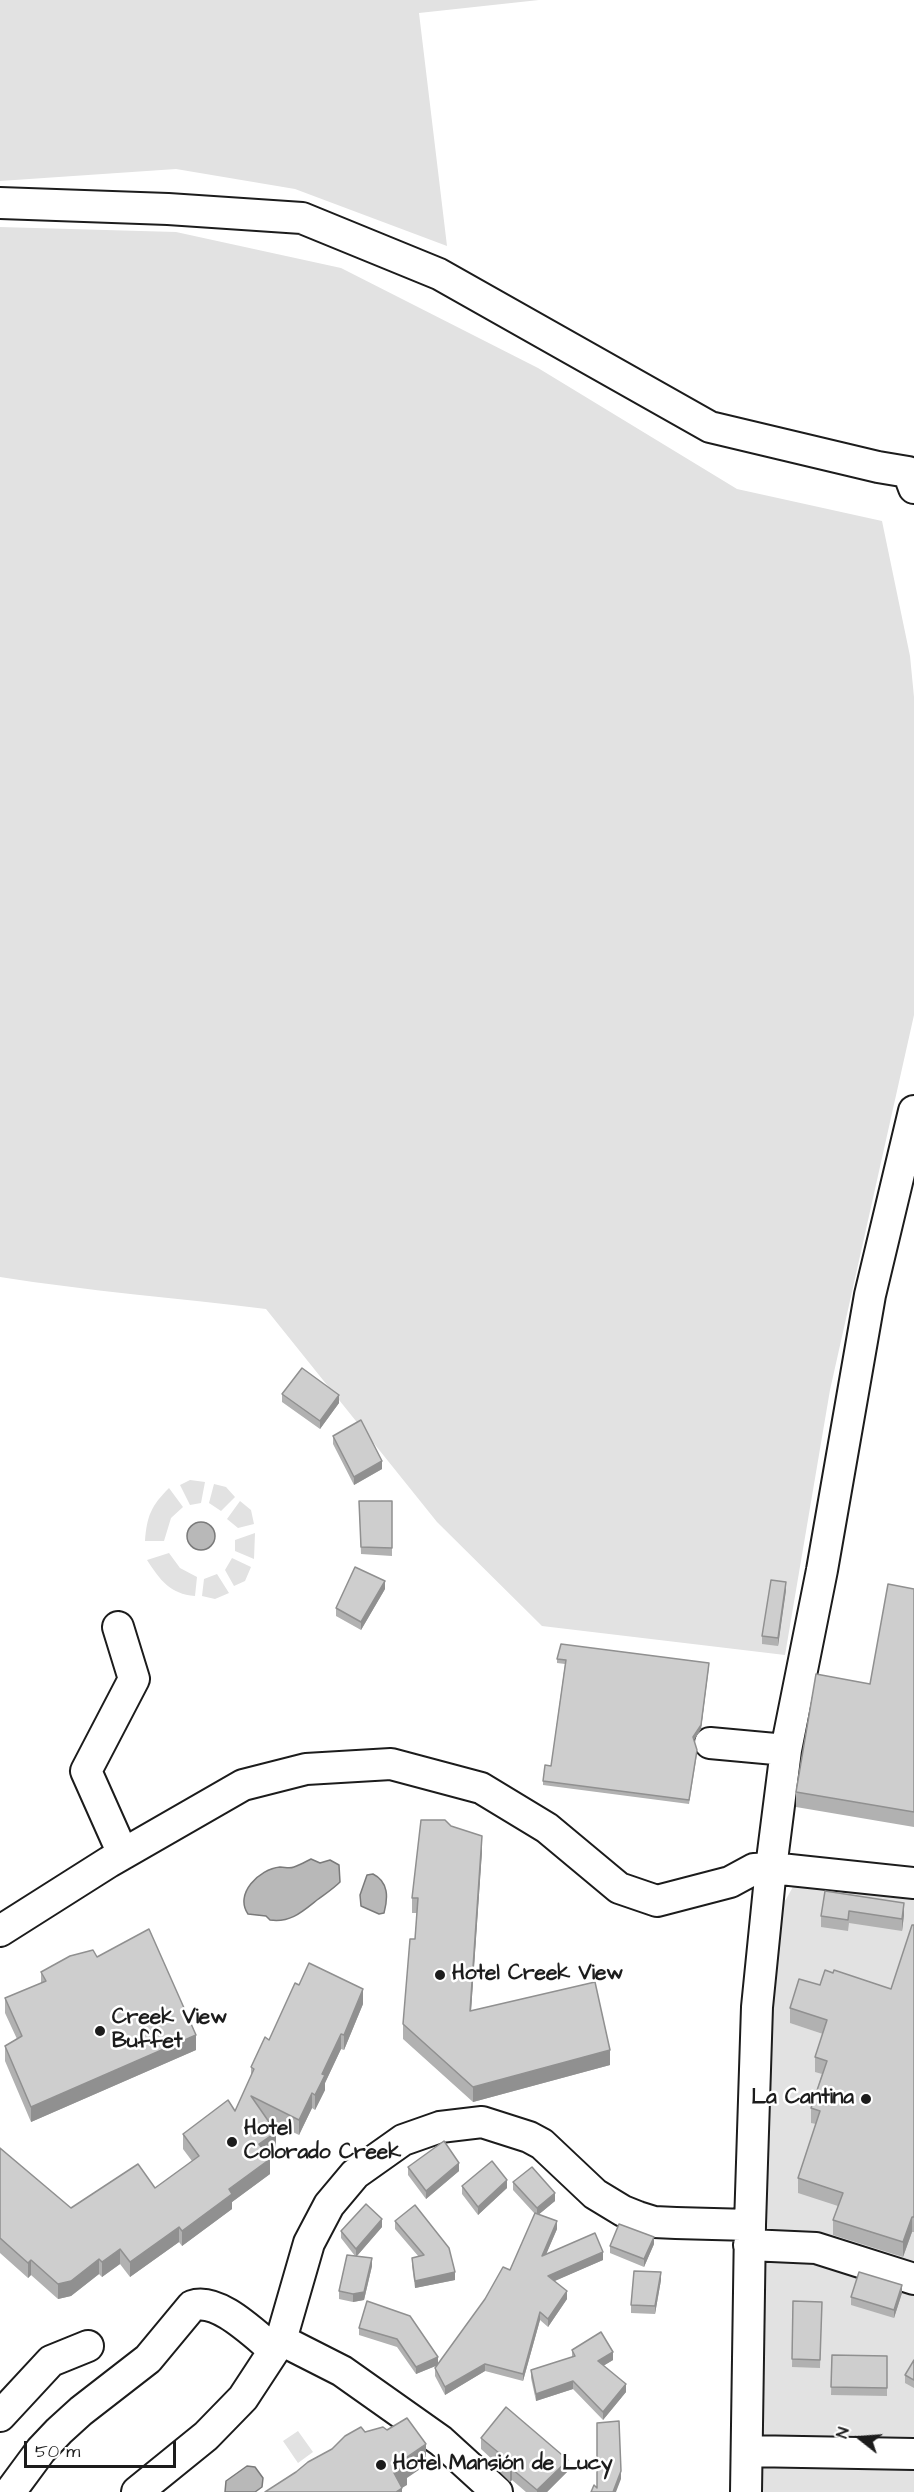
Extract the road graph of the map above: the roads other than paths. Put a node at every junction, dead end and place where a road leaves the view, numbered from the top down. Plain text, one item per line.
1 (0, 204) edge
2 (912, 477) edge
3 (914, 1111) edge
4 (118, 1627) dead end
5 (710, 1743) dead end
6 (786, 1750) junction
7 (123, 1854) junction
8 (771, 1868) junction
9 (914, 1882) edge
10 (0, 1931) edge
11 (750, 2235) junction
12 (914, 2279) edge
13 (278, 2345) junction
14 (88, 2346) dead end
15 (0, 2416) edge
16 (747, 2451) junction
17 (914, 2454) edge
18 (10, 2492) edge
19 (136, 2492) edge
20 (497, 2492) edge
21 (746, 2492) edge

1 - 2 lane
3 - 6 lane
4 - 7 lane
5 - 6 lane
6 - 8 lane
7 - 8 lane
7 - 10 lane
8 - 9 lane
8 - 11 lane
11 - 12 lane
11 - 13 lane
11 - 16 lane
13 - 18 lane
13 - 19 lane
13 - 20 lane
14 - 15 lane
16 - 17 lane
16 - 21 lane

